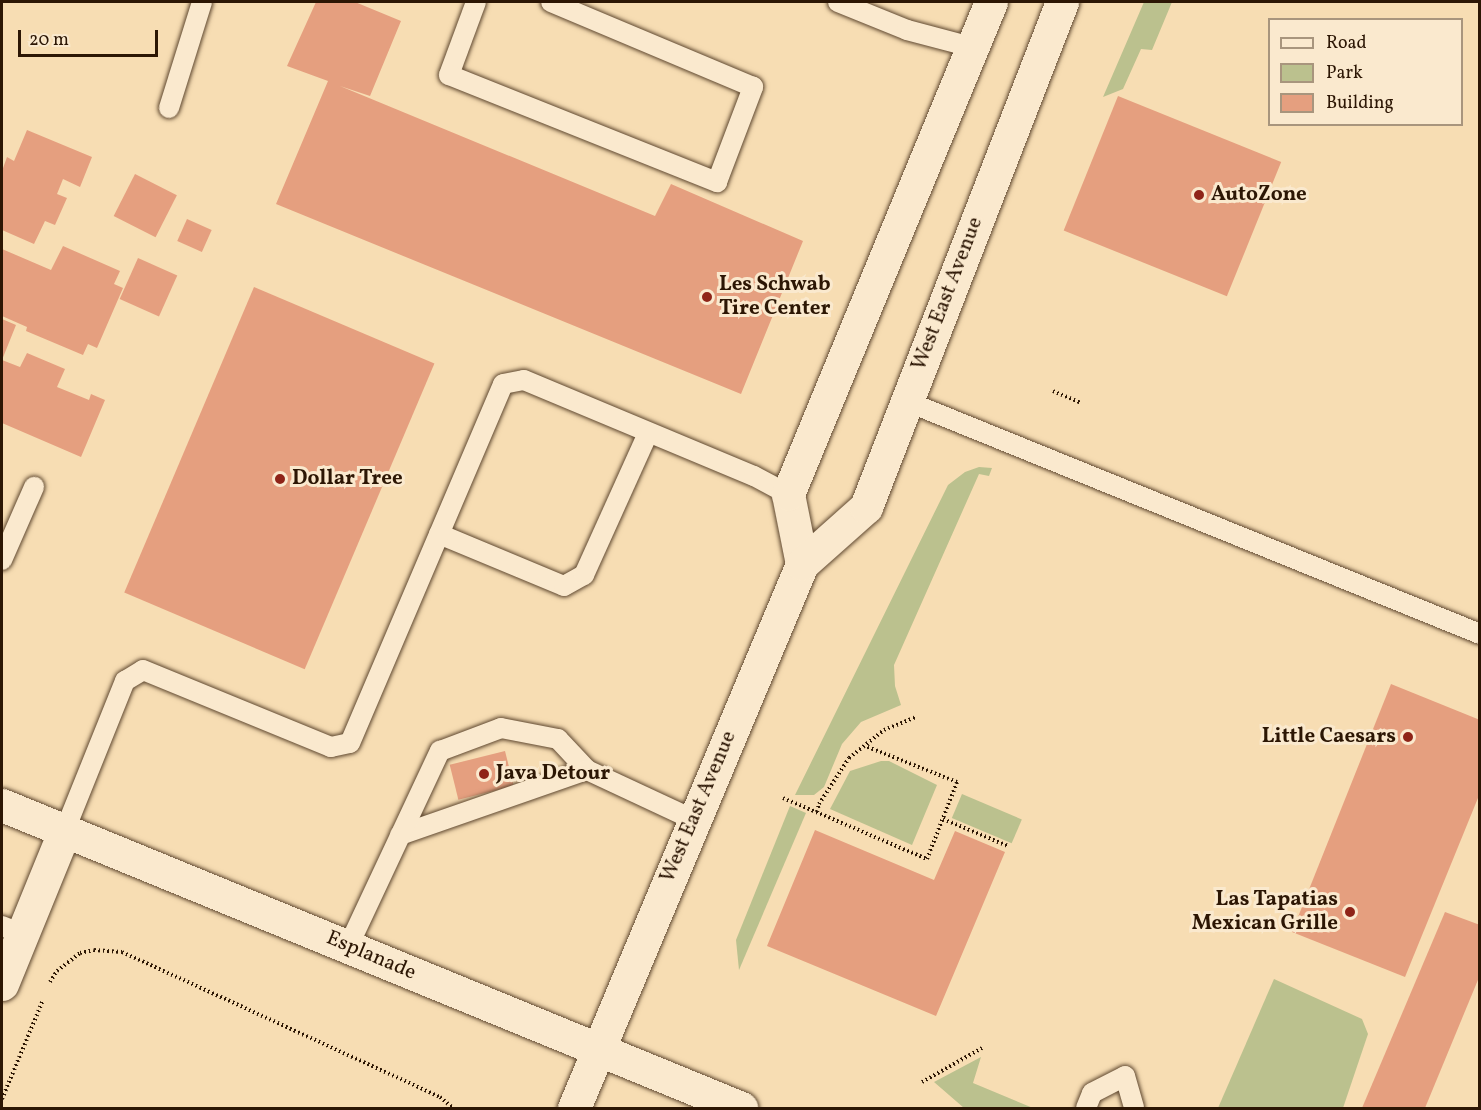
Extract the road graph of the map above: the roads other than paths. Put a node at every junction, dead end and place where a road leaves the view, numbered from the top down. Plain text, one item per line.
1 (202, 2) edge
2 (476, 2) edge
3 (551, 2) edge
4 (838, 2) edge
5 (992, 2) edge
6 (1062, 2) edge
7 (975, 48) junction
8 (169, 108) dead end
9 (906, 401) junction
10 (648, 433) junction
11 (34, 487) dead end
12 (788, 494) junction
13 (439, 534) junction
14 (2, 560) edge
15 (801, 564) junction
16 (1479, 634) edge
17 (587, 770) junction
18 (2, 805) edge
19 (694, 820) junction
20 (65, 830) junction
21 (400, 835) junction
22 (12, 930) edge
23 (348, 947) junction
24 (2, 984) edge
25 (598, 1051) junction
26 (574, 1108) edge
27 (741, 1108) edge
28 (1086, 1108) edge
29 (1134, 1108) edge

1 - 8 lane
2 - 3 lane
4 - 7 lane
5 - 7 main road
6 - 9 main road, West East Avenue
7 - 12 main road
9 - 15 main road, West East Avenue
9 - 16 lane
10 - 12 lane
10 - 13 lane
10 - 13 lane
11 - 14 lane
12 - 15 main road
13 - 20 lane
15 - 19 main road, West East Avenue
17 - 19 lane
17 - 21 lane
17 - 21 lane
18 - 20 main road, Esplanade
19 - 25 main road, West East Avenue
20 - 22 main road
20 - 23 main road, Esplanade
21 - 23 lane
22 - 24 main road
23 - 25 main road, Esplanade
25 - 26 main road, West East Avenue
25 - 27 main road, Esplanade
28 - 29 lane

